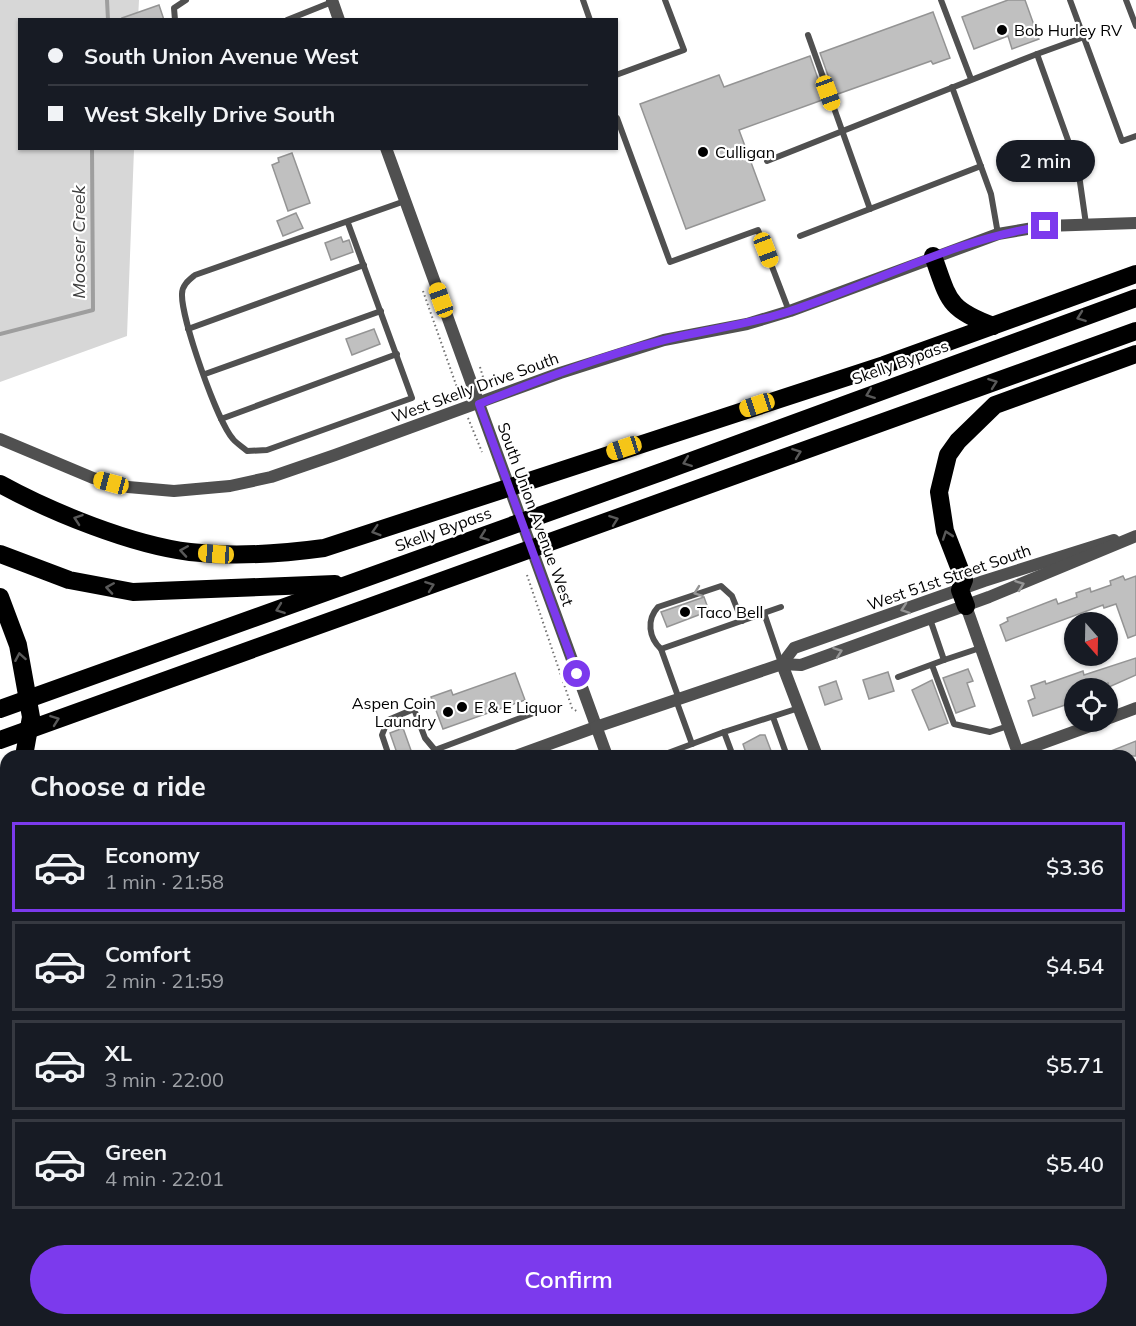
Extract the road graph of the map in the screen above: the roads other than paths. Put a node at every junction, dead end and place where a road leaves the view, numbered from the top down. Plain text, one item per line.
1 (186, 0) edge
2 (583, 0) edge
3 (665, 0) edge
4 (941, 0) edge
5 (1070, 0) edge
6 (1126, 0) edge
7 (333, 1) edge
8 (175, 18) edge
9 (292, 18) edge
10 (338, 18) edge
11 (589, 18) edge
12 (1136, 26) edge
13 (808, 35) dead end
14 (1084, 37) junction
15 (1036, 54) junction
16 (618, 74) edge
17 (971, 79) junction
18 (952, 87) junction
19 (618, 121) edge
20 (842, 131) junction
21 (1136, 136) edge
22 (387, 150) edge
23 (767, 161) dead end
24 (981, 166) junction
25 (405, 201) junction
26 (870, 209) junction
27 (348, 223) junction
28 (1136, 223) edge
29 (1086, 224) junction
30 (998, 234) junction
31 (800, 236) dead end
32 (933, 256) junction
33 (364, 265) junction
34 (1136, 274) edge
35 (1136, 298) edge
36 (381, 310) junction
37 (790, 311) junction
38 (993, 326) junction
39 (188, 329) junction
40 (1136, 331) edge
41 (397, 354) junction
42 (1136, 354) edge
43 (205, 374) junction
44 (479, 404) junction
45 (220, 419) junction
46 (0, 439) edge
47 (0, 484) edge
48 (1136, 536) edge
49 (0, 554) edge
50 (351, 583) junction
51 (0, 597) edge
52 (963, 598) junction
53 (781, 607) dead end
54 (764, 613) junction
55 (930, 619) junction
56 (742, 621) junction
57 (980, 648) junction
58 (661, 650) junction
59 (944, 660) junction
60 (782, 664) junction
61 (932, 665) junction
62 (898, 677) dead end
63 (677, 700) junction
64 (799, 708) junction
65 (1136, 708) edge
66 (0, 709) edge
67 (539, 711) dead end
68 (1118, 715) edge
69 (773, 717) junction
70 (1008, 726) junction
71 (597, 727) junction
72 (724, 732) junction
73 (1075, 732) edge
74 (0, 740) edge
75 (692, 744) junction
76 (25, 750) edge
77 (387, 750) edge
78 (435, 750) edge
79 (444, 750) edge
80 (533, 750) edge
81 (605, 750) edge
82 (676, 750) edge
83 (731, 750) edge
84 (785, 750) edge
85 (815, 750) edge
86 (1017, 750) edge
87 (1028, 750) edge

1 - 8 lane
2 - 11 lane
3 - 16 lane
4 - 17 lane
5 - 14 lane
6 - 12 lane
7 - 9 lane
7 - 10 street
13 - 20 lane
14 - 15 lane
14 - 21 lane
15 - 17 lane
15 - 29 lane
17 - 18 lane
18 - 20 lane
18 - 24 lane
19 - 37 lane
20 - 23 lane
20 - 26 lane
22 - 25 street, South Union Avenue West
24 - 26 lane
24 - 30 lane
25 - 27 lane
25 - 44 street, South Union Avenue West
26 - 31 lane
27 - 33 lane
27 - 39 lane
28 - 29 street, West Skelly Drive South
29 - 30 street, West Skelly Drive South
30 - 32 street, West Skelly Drive South
32 - 37 street, West Skelly Drive South
32 - 38 highway
33 - 36 lane
33 - 39 lane
34 - 38 highway
35 -> 50 highway, Skelly Bypass
36 - 41 lane
36 - 43 lane
37 - 44 street, West Skelly Drive South
38 -> 47 highway
39 - 43 lane
74 -> 40 highway
41 - 45 lane
41 - 45 lane
52 -> 42 highway
43 - 45 lane
44 - 46 street, West Skelly Drive South
44 - 71 street, South Union Avenue West
48 - 52 street, West 51st Street South
50 -> 49 highway
50 -> 66 highway, Skelly Bypass
76 -> 51 highway
52 - 55 street, West 51st Street South
52 - 57 street
52 -> 60 street, West 51st Street South
53 - 54 lane
54 - 56 lane
54 - 60 lane
55 - 59 lane
60 -> 55 street, West 51st Street South
56 - 58 lane
56 -> 58 lane
57 - 59 lane
57 - 70 street
58 - 63 lane
59 - 61 lane
60 - 63 street, West 51st Street South
60 - 64 street
61 - 62 lane
61 - 70 lane
63 - 71 street, West 51st Street South
63 - 75 lane
64 - 69 lane
64 - 85 street
65 - 68 street
67 - 79 lane
69 - 72 lane
69 - 84 lane
70 - 86 street
71 - 80 street, West 51st Street South
71 - 81 street, South Union Avenue West
72 - 75 lane
72 - 83 lane
73 - 87 street
75 - 82 lane
77 - 78 lane

